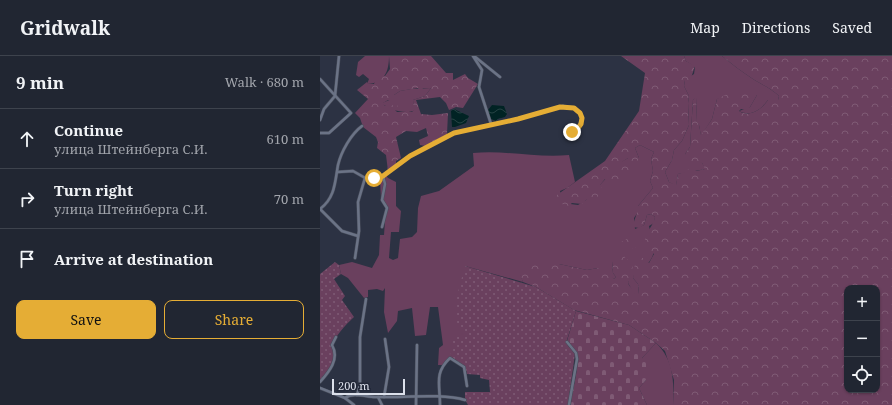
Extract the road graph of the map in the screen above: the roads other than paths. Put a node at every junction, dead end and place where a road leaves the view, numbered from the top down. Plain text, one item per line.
1 (339, 56) edge
2 (474, 56) edge
3 (500, 77) dead end
4 (320, 79) edge
5 (335, 96) junction
6 (320, 120) edge
7 (491, 124) junction
8 (362, 126) dead end
9 (572, 132) dead end
10 (320, 133) edge
11 (338, 172) junction
12 (383, 176) junction
13 (365, 178) junction
14 (320, 209) edge
15 (382, 227) dead end
16 (358, 236) junction
17 (355, 258) dead end
18 (366, 300) dead end
19 (336, 337) dead end
20 (385, 339) dead end
21 (566, 342) dead end
22 (417, 345) dead end
23 (320, 382) edge
24 (467, 386) dead end
25 (320, 388) edge
26 (357, 395) junction
27 (378, 397) junction
28 (384, 397) junction
29 (416, 397) junction
30 (345, 398) junction
31 (440, 398) junction
32 (465, 400) dead end
33 (354, 405) edge
34 (382, 405) edge
35 (416, 405) edge
36 (440, 405) edge
37 (569, 405) edge

1 - 5 street
2 - 3 street
2 - 7 street
4 - 5 street
5 - 6 street
5 - 10 street
7 - 9 street
7 - 12 street
8 - 11 street
11 - 13 street
11 - 14 street
12 - 13 street
12 - 15 street
13 - 16 street
14 - 16 street
16 - 17 street
18 - 26 street
19 - 23 street
20 - 28 street
21 - 37 street
22 - 29 street
24 - 31 street
25 - 30 street
26 - 27 street
26 - 30 street
27 - 28 street
27 - 34 street
28 - 29 street
29 - 31 street
29 - 35 street
30 - 33 street
31 - 32 street
31 - 36 street

